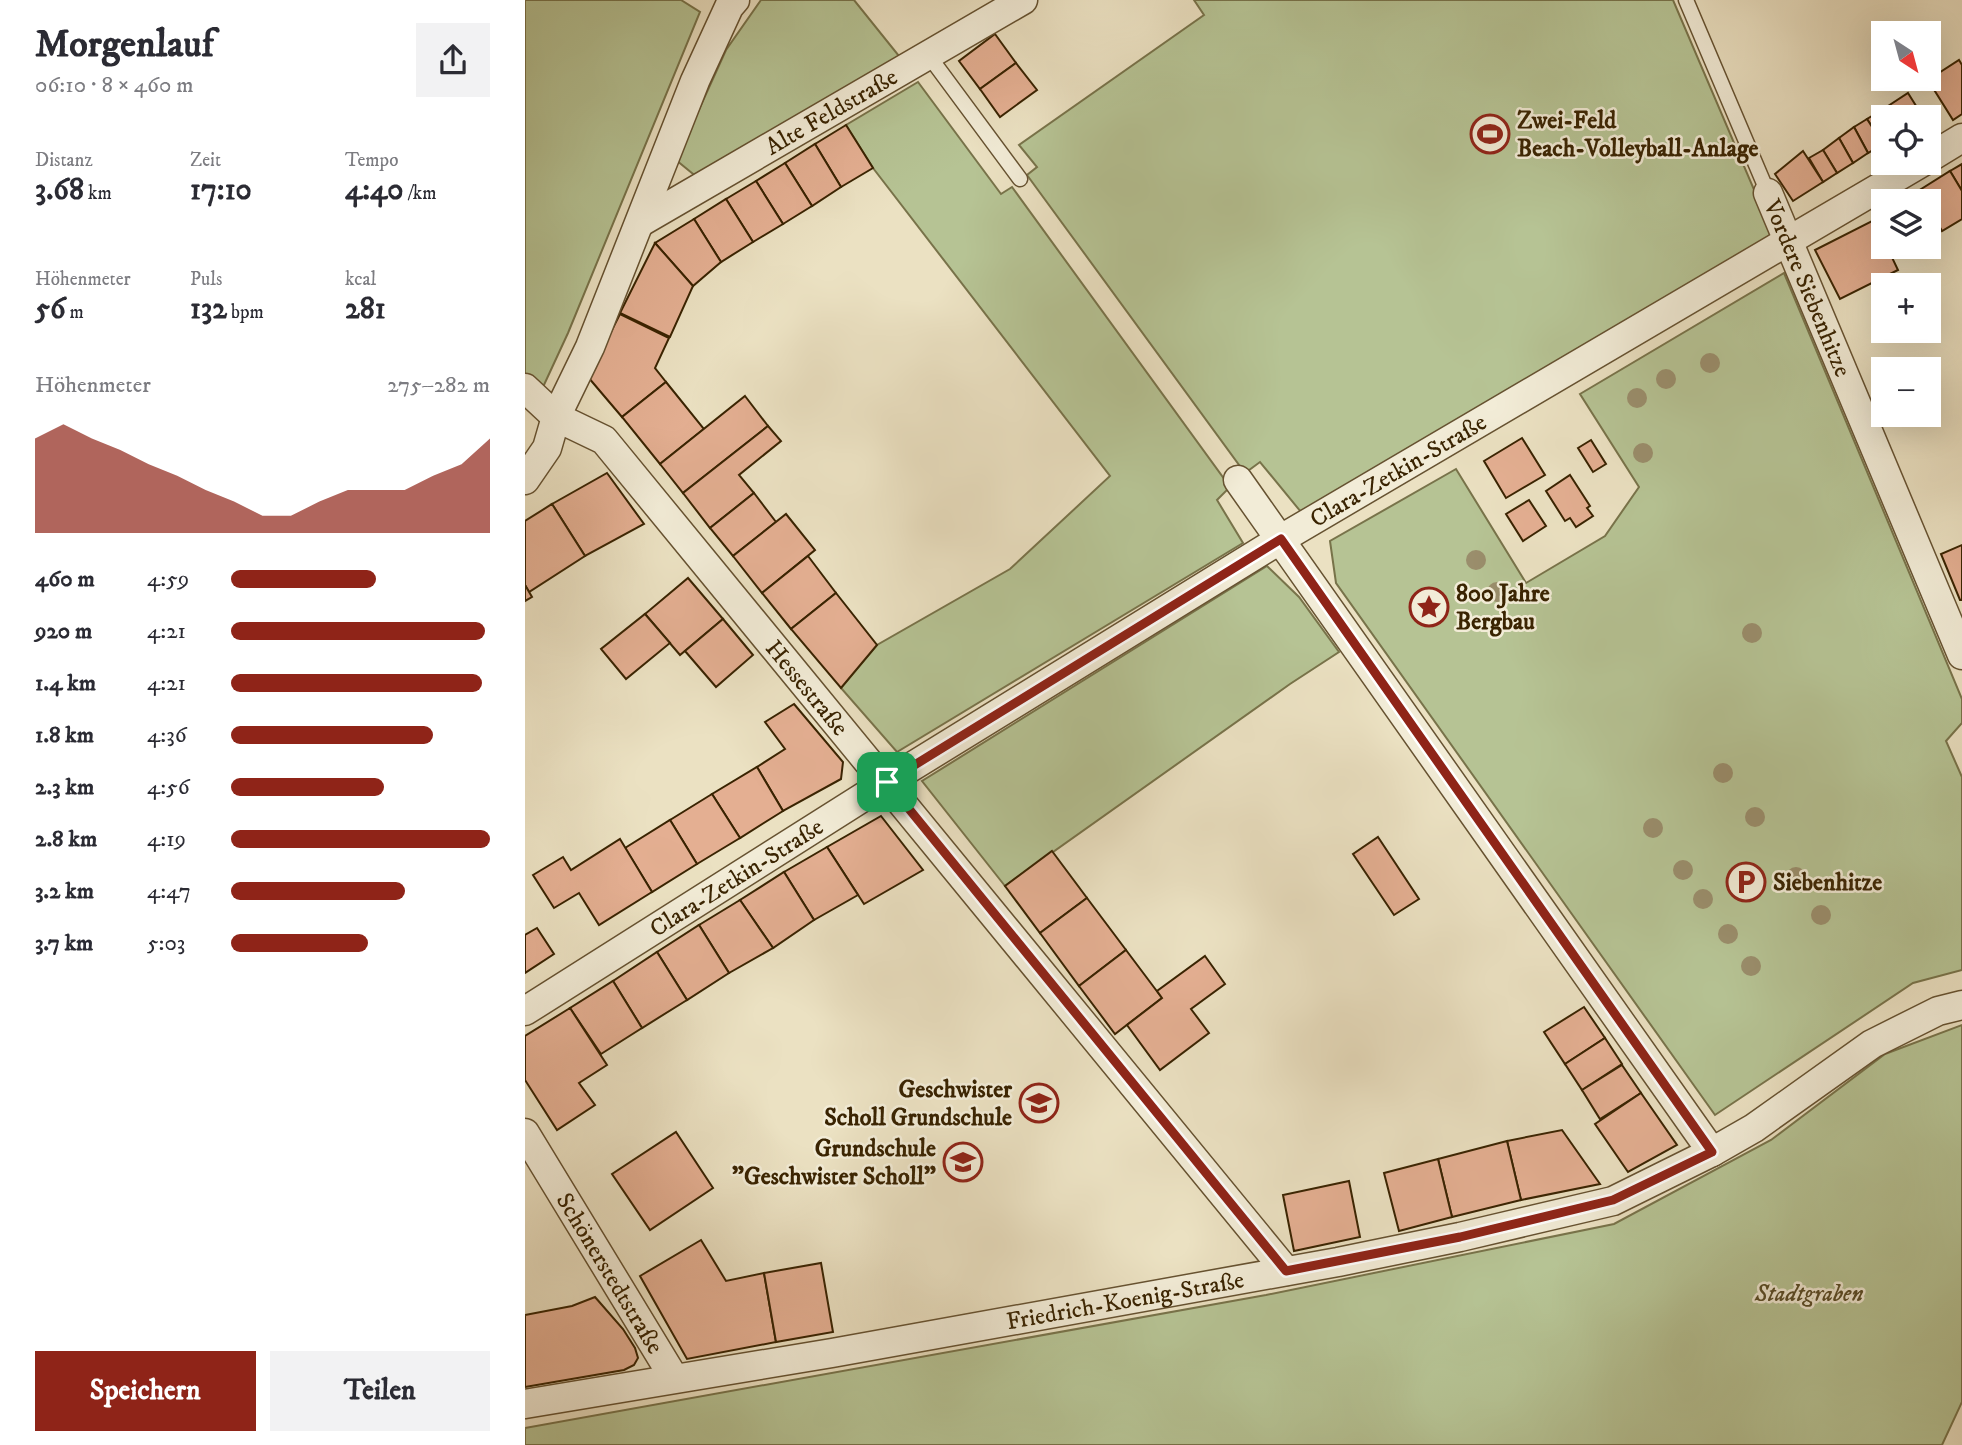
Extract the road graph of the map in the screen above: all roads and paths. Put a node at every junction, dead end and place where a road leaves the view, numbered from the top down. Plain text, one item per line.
1 (736, 0) edge
2 (1023, 0) edge
3 (1686, 0) edge
4 (929, 56) junction
5 (1962, 138) edge
6 (1941, 151) edge
7 (1901, 175) edge
8 (1020, 179) dead end
9 (1768, 193) joint
10 (641, 222) junction
11 (1789, 241) junction
12 (525, 388) edge
13 (557, 417) junction
14 (525, 480) edge
15 (1238, 480) dead end
16 (1281, 539) junction
17 (1962, 655) edge
18 (887, 782) junction
19 (1962, 1005) edge
20 (525, 1011) edge
21 (525, 1133) edge
22 (1712, 1152) junction
23 (1286, 1271) junction
24 (674, 1378) junction
25 (525, 1404) edge

1 - 10 street
2 - 4 street, Alte Feldstraße
3 - 9 lane, Vordere Siebenhitze
4 - 8 lane
4 - 10 street, Alte Feldstraße
5 - 6 street
7 - 11 street, Clara-Zetkin-Straße
9 - 11 street, Vordere Siebenhitze
10 - 13 street
11 - 16 street, Clara-Zetkin-Straße
11 - 17 street, Vordere Siebenhitze
12 - 13 street, Hessestraße
13 - 14 street
13 - 18 street, Hessestraße
15 - 16 street
16 - 18 street, Clara-Zetkin-Straße
16 - 22 street
18 - 20 street, Clara-Zetkin-Straße
18 - 23 street, Hessestraße
19 - 22 street, Friedrich-Koenig-Straße
21 - 24 street, Schönerstedtstraße
22 - 23 street, Friedrich-Koenig-Straße
23 - 24 street, Friedrich-Koenig-Straße
24 - 25 street, Friedrich-Koenig-Straße

